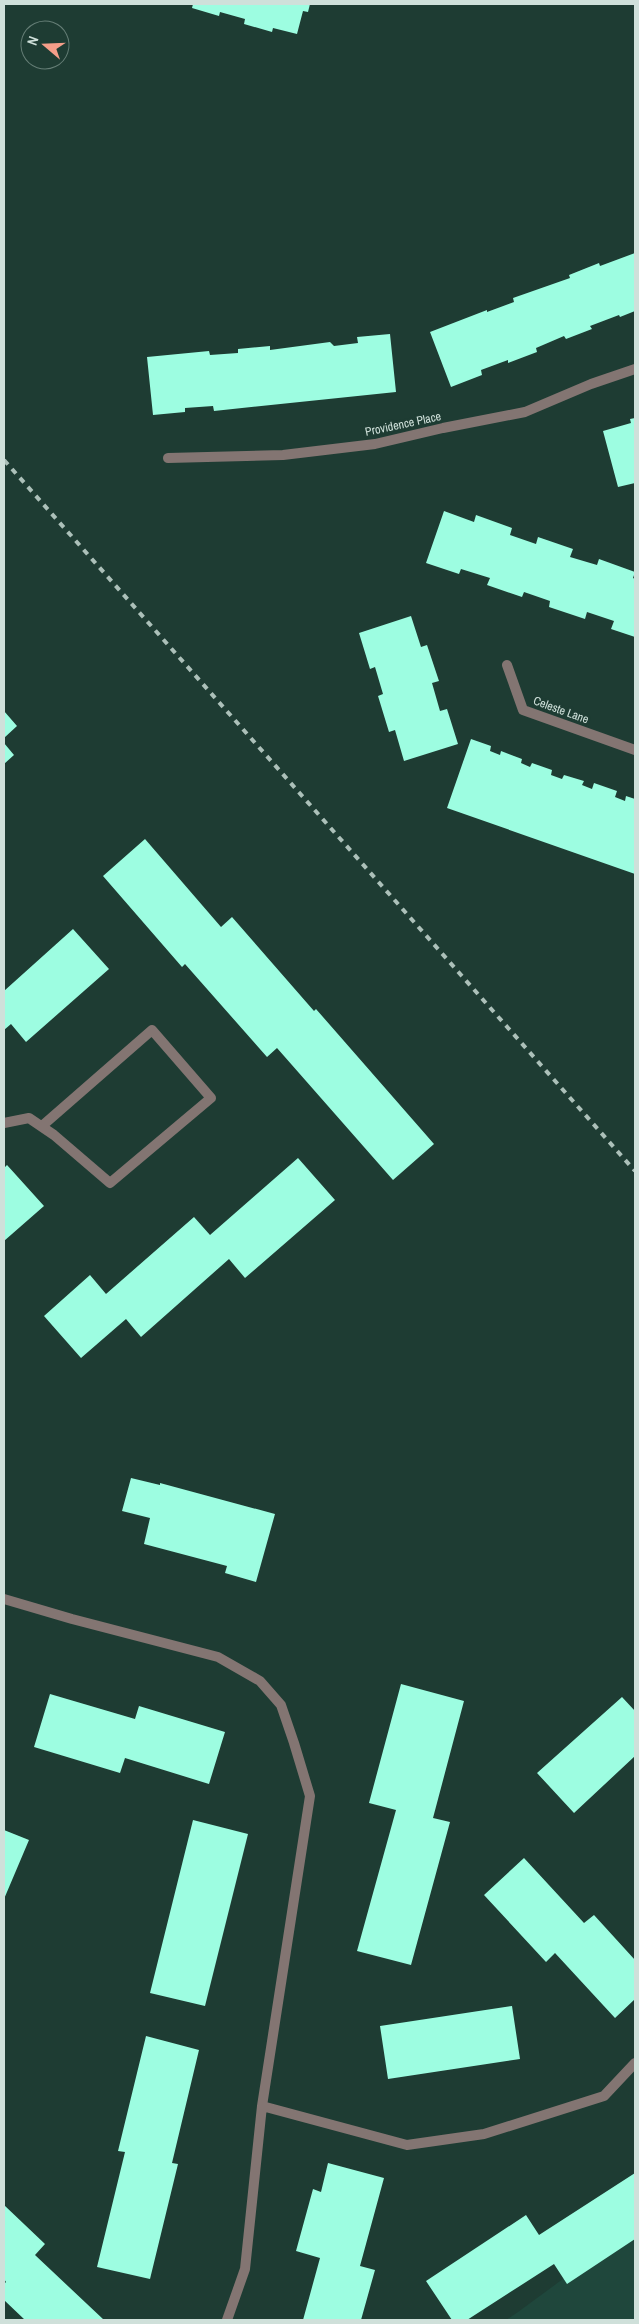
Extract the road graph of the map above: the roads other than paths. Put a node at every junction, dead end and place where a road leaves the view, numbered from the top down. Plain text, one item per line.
1 (635, 369) edge
2 (168, 458) dead end
3 (507, 665) dead end
4 (635, 750) edge
5 (4, 1123) edge
6 (42, 1126) junction
7 (4, 1599) edge
8 (635, 2063) edge
9 (262, 2106) junction
10 (227, 2320) edge

1 - 2 street, Providence Place
3 - 4 street, Celeste Lane
5 - 6 street
6 - 6 street
7 - 9 street
8 - 9 street
9 - 10 street

